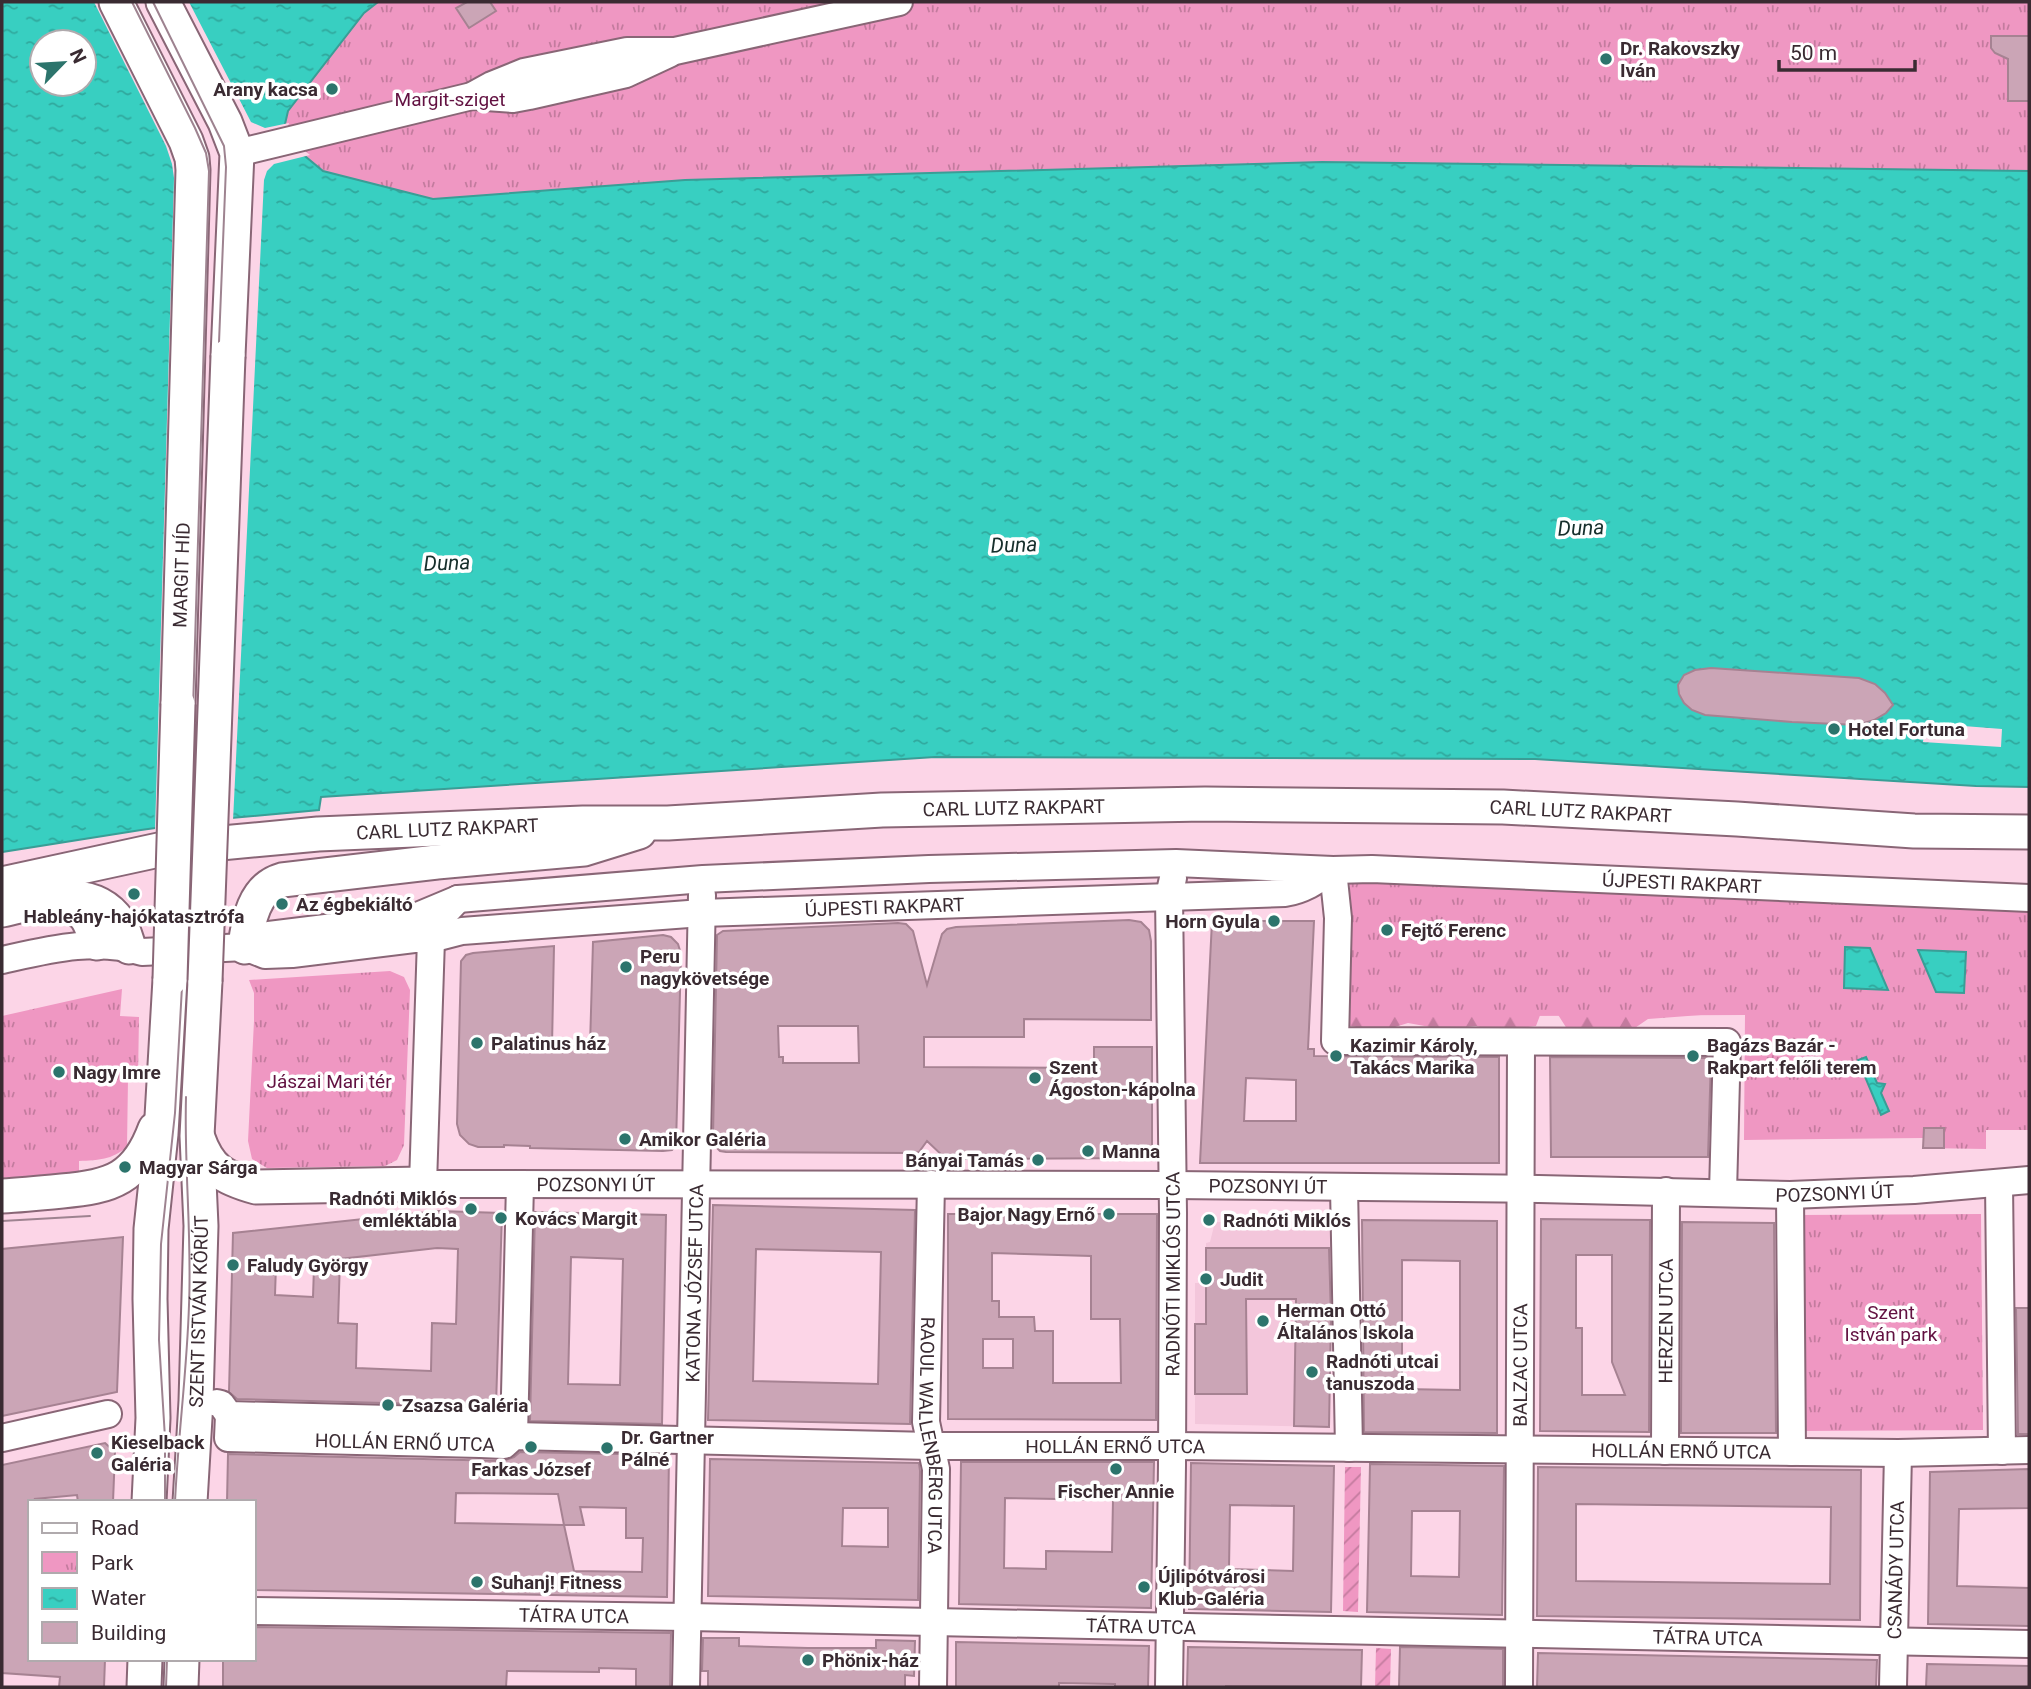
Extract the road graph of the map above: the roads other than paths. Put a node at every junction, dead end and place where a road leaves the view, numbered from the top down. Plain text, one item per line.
1 (116, 2) edge
2 (163, 2) edge
3 (899, 2) edge
4 (237, 153) junction
5 (668, 822) junction
6 (2029, 832) edge
7 (1176, 863) junction
8 (1333, 870) junction
9 (703, 879) junction
10 (2, 884) edge
11 (1169, 896) junction
12 (2029, 898) edge
13 (458, 899) junction
14 (2, 910) edge
15 (702, 913) junction
16 (431, 939) junction
17 (113, 945) junction
18 (245, 947) junction
19 (2, 960) edge
20 (1521, 1042) junction
21 (202, 1155) junction
22 (147, 1165) junction
23 (2029, 1180) edge
24 (1999, 1183) junction
25 (423, 1184) junction
26 (520, 1184) junction
27 (696, 1184) junction
28 (931, 1184) junction
29 (1172, 1185) junction
30 (1344, 1187) junction
31 (1520, 1189) junction
32 (1666, 1191) junction
33 (1723, 1192) junction
34 (1790, 1195) junction
35 (2, 1196) edge
36 (196, 1401) junction
37 (108, 1414) dead end
38 (514, 1429) junction
39 (2, 1438) edge
40 (691, 1440) junction
41 (931, 1446) junction
42 (1172, 1446) junction
43 (1349, 1448) junction
44 (1520, 1449) junction
45 (1665, 1451) junction
46 (2002, 1451) junction
47 (2029, 1451) edge
48 (1792, 1452) junction
49 (1898, 1453) junction
50 (149, 1500) edge
51 (190, 1500) edge
52 (256, 1611) edge
53 (688, 1618) junction
54 (934, 1622) junction
55 (1170, 1627) junction
56 (1519, 1634) junction
57 (1894, 1641) junction
58 (2029, 1644) edge
59 (145, 1661) edge
60 (182, 1661) edge
61 (144, 1687) edge
62 (181, 1687) edge
63 (687, 1687) edge
64 (933, 1687) edge
65 (1169, 1687) edge
66 (1519, 1687) edge
67 (1893, 1687) edge

1 - 22 main road, MARGIT HÍD, bridge
2 - 4 main road, MARGIT HÍD
3 - 4 street
4 - 21 main road, MARGIT HÍD, bridge
5 - 6 main road, CARL LUTZ RAKPART
5 - 10 main road, CARL LUTZ RAKPART
5 - 18 main road
7 - 8 street, ÚJPESTI RAKPART
7 - 9 street, ÚJPESTI RAKPART
7 - 11 street, RADNÓTI MIKLÓS UTCA
8 - 11 street, ÚJPESTI RAKPART
8 - 12 street, ÚJPESTI RAKPART
8 - 20 street
9 - 13 street, ÚJPESTI RAKPART
9 - 15 street, KATONA JÓZSEF UTCA
11 - 15 street, ÚJPESTI RAKPART
11 - 29 street, RADNÓTI MIKLÓS UTCA
13 - 16 street
13 - 18 street
14 - 17 main road
15 - 16 street, ÚJPESTI RAKPART
15 - 27 street, KATONA JÓZSEF UTCA
16 - 18 street
16 - 25 street
17 - 18 street
17 - 19 street
20 - 31 street, BALZAC UTCA
20 - 33 street
21 - 25 main road
21 - 36 main road, SZENT ISTVÁN KÖRÚT
22 - 35 main road
22 - 50 main road
23 - 24 street, POZSONYI ÚT
24 - 34 street, POZSONYI ÚT
24 - 46 street
25 - 26 street, POZSONYI ÚT
26 - 27 street, POZSONYI ÚT
26 - 38 street
27 - 28 street, POZSONYI ÚT
27 - 40 street, KATONA JÓZSEF UTCA
28 - 29 street, POZSONYI ÚT
28 - 41 street, RAOUL WALLENBERG UTCA
29 - 30 street, POZSONYI ÚT
29 - 42 street, RADNÓTI MIKLÓS UTCA
30 - 31 street, POZSONYI ÚT
30 - 43 street
31 - 32 street, POZSONYI ÚT
31 - 44 street, BALZAC UTCA
32 - 33 street, POZSONYI ÚT
32 - 45 street, HERZEN UTCA
33 - 34 street, POZSONYI ÚT
34 - 48 street
36 - 38 street, HOLLÁN ERNŐ UTCA
36 - 51 main road, SZENT ISTVÁN KÖRÚT
37 - 39 street
38 - 40 street, HOLLÁN ERNŐ UTCA
40 - 41 street, HOLLÁN ERNŐ UTCA
40 - 53 street, KATONA JÓZSEF UTCA
41 - 42 street, HOLLÁN ERNŐ UTCA
41 - 54 street, RAOUL WALLENBERG UTCA
42 - 43 street, HOLLÁN ERNŐ UTCA
42 - 55 street, RADNÓTI MIKLÓS UTCA
43 - 44 street, HOLLÁN ERNŐ UTCA
44 - 45 street, HOLLÁN ERNŐ UTCA
44 - 56 street, BALZAC UTCA
45 - 48 street, HOLLÁN ERNŐ UTCA
46 - 47 street, HOLLÁN ERNŐ UTCA
46 - 49 street, HOLLÁN ERNŐ UTCA
48 - 49 street, HOLLÁN ERNŐ UTCA
49 - 57 street, CSANÁDY UTCA
52 - 53 street, TÁTRA UTCA
53 - 54 street, TÁTRA UTCA
53 - 63 street, KATONA JÓZSEF UTCA
54 - 55 street, TÁTRA UTCA
54 - 64 street, RAOUL WALLENBERG UTCA
55 - 56 street, TÁTRA UTCA
55 - 65 street, RADNÓTI MIKLÓS UTCA
56 - 57 street, TÁTRA UTCA
56 - 66 street, BALZAC UTCA
57 - 58 street, TÁTRA UTCA
57 - 67 street, CSANÁDY UTCA
59 - 61 main road
60 - 62 main road

